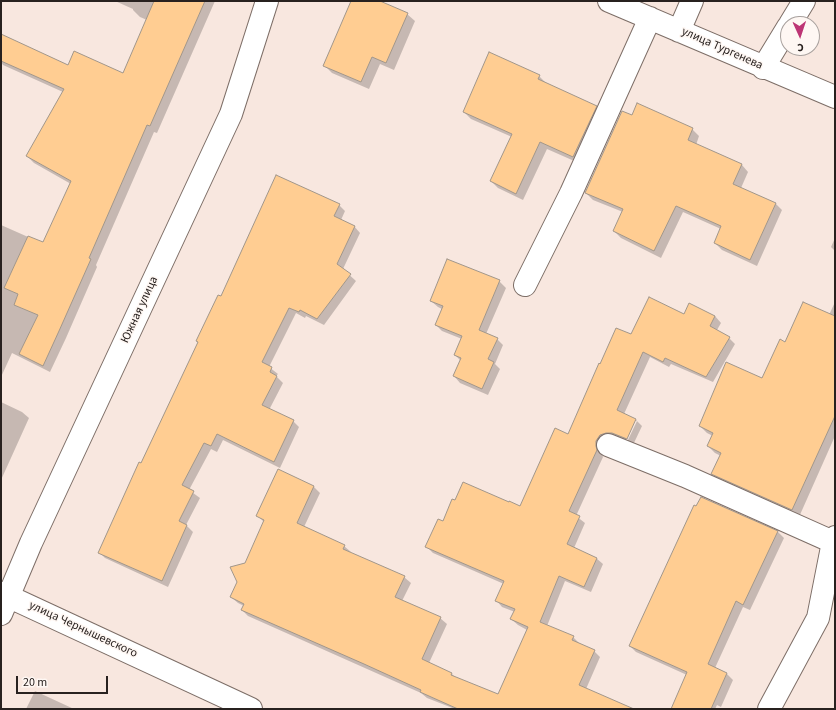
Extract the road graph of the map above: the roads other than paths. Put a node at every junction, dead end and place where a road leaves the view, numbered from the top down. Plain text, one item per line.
1 (267, 1) edge
2 (608, 1) edge
3 (692, 1) edge
4 (804, 1) edge
5 (795, 16) edge
6 (650, 18) junction
7 (679, 31) junction
8 (780, 40) edge
9 (763, 68) junction
10 (835, 97) edge
11 (525, 285) dead end
12 (608, 446) dead end
13 (834, 539) edge
14 (4, 601) edge
15 (251, 709) edge
16 (769, 709) edge

1 - 14 street, Южная улица
2 - 6 street, улица Тургенева
3 - 7 street
4 - 5 street
6 - 7 street, улица Тургенева
6 - 11 street
7 - 9 street, улица Тургенева
8 - 9 street
9 - 10 street, улица Тургенева
12 - 13 street
13 - 16 street
14 - 15 street, улица Чернышевского

